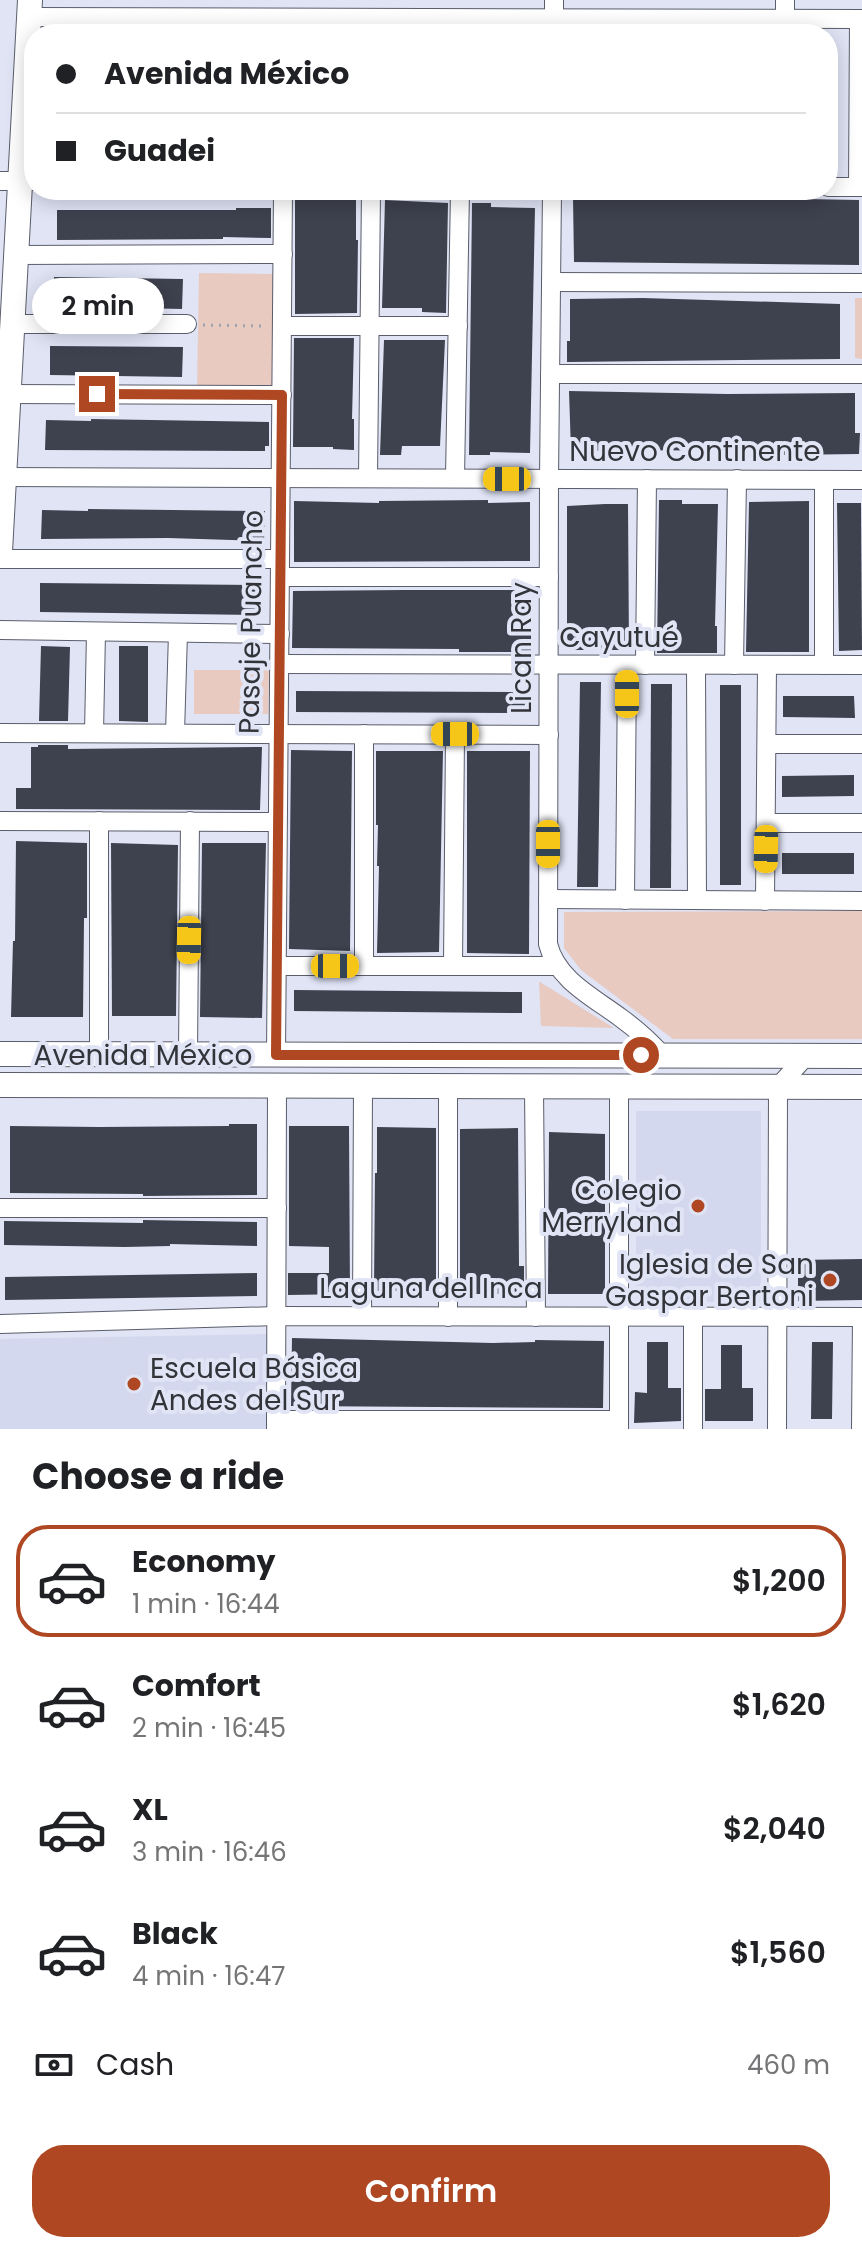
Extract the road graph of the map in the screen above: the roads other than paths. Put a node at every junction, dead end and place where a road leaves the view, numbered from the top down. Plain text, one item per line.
1 (30, 9) edge
2 (149, 9) edge
3 (217, 9) edge
4 (286, 9) edge
5 (350, 9) edge
6 (418, 9) edge
7 (485, 9) edge
8 (554, 17) edge
9 (785, 17) edge
10 (861, 19) edge
11 (617, 24) edge
12 (727, 24) edge
13 (24, 139) edge
14 (18, 181) edge
15 (838, 187) edge
16 (860, 187) edge
17 (283, 200) edge
18 (371, 200) edge
19 (460, 200) edge
20 (552, 200) edge
21 (283, 254) junction
22 (16, 255) junction
23 (551, 282) junction
24 (862, 283) edge
25 (7, 285) edge
26 (12, 324) junction
27 (187, 324) road end
28 (282, 326) junction
29 (369, 326) junction
30 (458, 326) junction
31 (550, 374) junction
32 (862, 374) edge
33 (9, 394) junction
34 (282, 395) junction
35 (2, 477) edge
36 (281, 478) junction
37 (368, 478) junction
38 (455, 478) junction
39 (549, 479) junction
40 (647, 479) junction
41 (737, 479) junction
42 (824, 480) junction
43 (862, 480) edge
44 (0, 552) edge
45 (0, 559) edge
46 (280, 568) junction
47 (549, 577) junction
48 (0, 630) edge
49 (96, 632) junction
50 (178, 633) junction
51 (280, 634) junction
52 (279, 664) junction
53 (549, 664) junction
54 (636, 665) junction
55 (696, 665) junction
56 (734, 665) junction
57 (767, 665) junction
58 (824, 665) junction
59 (862, 665) edge
60 (0, 733) edge
61 (94, 733) junction
62 (175, 733) junction
63 (277, 734) junction
64 (364, 734) junction
65 (455, 734) junction
66 (549, 735) junction
67 (767, 744) junction
68 (862, 744) edge
69 (0, 821) edge
70 (99, 821) junction
71 (190, 821) junction
72 (277, 822) junction
73 (766, 823) junction
74 (862, 823) edge
75 (548, 899) junction
76 (625, 900) junction
77 (697, 900) junction
78 (765, 901) junction
79 (862, 901) edge
80 (277, 966) junction
81 (364, 966) junction
82 (453, 966) junction
83 (557, 966) junction
84 (0, 1054) edge
85 (99, 1054) junction
86 (188, 1054) junction
87 (276, 1055) junction
88 (662, 1055) junction
89 (806, 1056) junction
90 (862, 1056) edge
91 (0, 1085) edge
92 (277, 1086) junction
93 (363, 1086) junction
94 (448, 1086) junction
95 (534, 1086) junction
96 (619, 1087) junction
97 (778, 1087) junction
98 (862, 1087) edge
99 (0, 1208) edge
100 (277, 1208) junction
101 (276, 1316) junction
102 (362, 1316) junction
103 (448, 1317) junction
104 (536, 1317) junction
105 (619, 1317) junction
106 (693, 1317) junction
107 (777, 1317) junction
108 (862, 1317) edge
109 (0, 1324) edge
110 (276, 1424) edge
111 (619, 1424) edge
112 (693, 1429) edge
113 (777, 1429) edge
114 (861, 1429) edge

1 - 2 street
2 - 3 street
3 - 4 street
4 - 5 street
5 - 6 street
6 - 7 street
7 - 8 street
8 - 11 street
9 - 10 street
9 - 12 street
10 - 16 street
13 - 14 street
14 - 22 street
15 - 16 street
17 - 21 street, Pasaje Puancho
18 - 29 street
19 - 30 street
20 - 23 street, Lican Ray
21 - 22 street
21 - 28 street, Pasaje Puancho
22 - 25 street
23 - 24 street
23 - 31 street, Lican Ray
25 - 26 street
26 - 27 street
26 - 33 street
28 - 29 street
28 - 34 street, Pasaje Puancho
29 - 30 street
29 - 37 street
30 - 38 street
31 - 32 street
31 - 39 street, Lican Ray
33 - 34 street
33 - 35 street
34 - 36 street, Pasaje Puancho
35 - 36 street, Nuevo Continente
35 - 44 street
36 - 37 street, Nuevo Continente
36 - 46 street, Pasaje Puancho
37 - 38 street, Nuevo Continente
38 - 39 street, Nuevo Continente
39 - 40 street, Nuevo Continente
39 - 47 street, Lican Ray
40 - 41 street, Nuevo Continente
40 - 54 street
41 - 42 street, Nuevo Continente
41 - 56 street
42 - 43 street, Nuevo Continente
42 - 58 street
45 - 46 street
46 - 47 street
46 - 51 street, Pasaje Puancho
47 - 53 street, Lican Ray
48 - 49 street
49 - 50 street
49 - 61 street
50 - 51 street
50 - 62 street
51 - 52 street, Pasaje Puancho
52 - 53 street, Cayutué
52 - 63 street, Pasaje Puancho
53 - 54 street, Cayutué
53 - 66 street, Lican Ray
54 - 55 street, Cayutué
54 - 76 street
55 - 56 street, Cayutué
55 - 77 street
56 - 57 street, Cayutué
57 - 58 street, Cayutué
57 - 67 street
58 - 59 street, Cayutué
60 - 61 street
61 - 62 street
62 - 63 street
63 - 64 street
63 - 72 street, Pasaje Puancho
64 - 65 street
64 - 81 street
65 - 66 street
65 - 82 street
66 - 75 street, Lican Ray
67 - 68 street
67 - 73 street
69 - 70 street
70 - 71 street
70 - 85 street
71 - 72 street
71 - 86 street
72 - 80 street, Pasaje Puancho
73 - 74 street
73 - 78 street
75 - 76 street
75 - 83 street, Lican Ray
76 - 77 street
77 - 78 street
78 - 79 street
80 - 81 street
80 - 87 street, Pasaje Puancho
81 - 82 street
82 - 83 street
83 - 88 street
84 - 85 street, Avenida México
85 - 86 street, Avenida México
86 - 87 street, Avenida México
87 - 88 street, Avenida México
88 - 89 street, Avenida México
89 - 90 street, Avenida México
89 - 97 street
91 - 92 street, Avenida México
92 - 93 street, Avenida México
92 - 100 street
93 - 94 street, Avenida México
93 - 102 street
94 - 95 street, Avenida México
94 - 103 street
95 - 96 street, Avenida México
95 - 104 street
96 - 97 street, Avenida México
96 - 105 street
97 - 98 street, Avenida México
97 - 107 street
99 - 100 street
100 - 101 street
101 - 102 street, Laguna del Inca
101 - 109 street, Laguna del Inca
101 - 110 street
102 - 103 street, Laguna del Inca
103 - 104 street, Laguna del Inca
104 - 105 street, Laguna del Inca
105 - 106 street, Laguna del Inca
105 - 111 street
106 - 107 street, Laguna del Inca
106 - 112 street
107 - 108 street, Laguna del Inca
107 - 113 street
108 - 114 street
110 - 111 street

